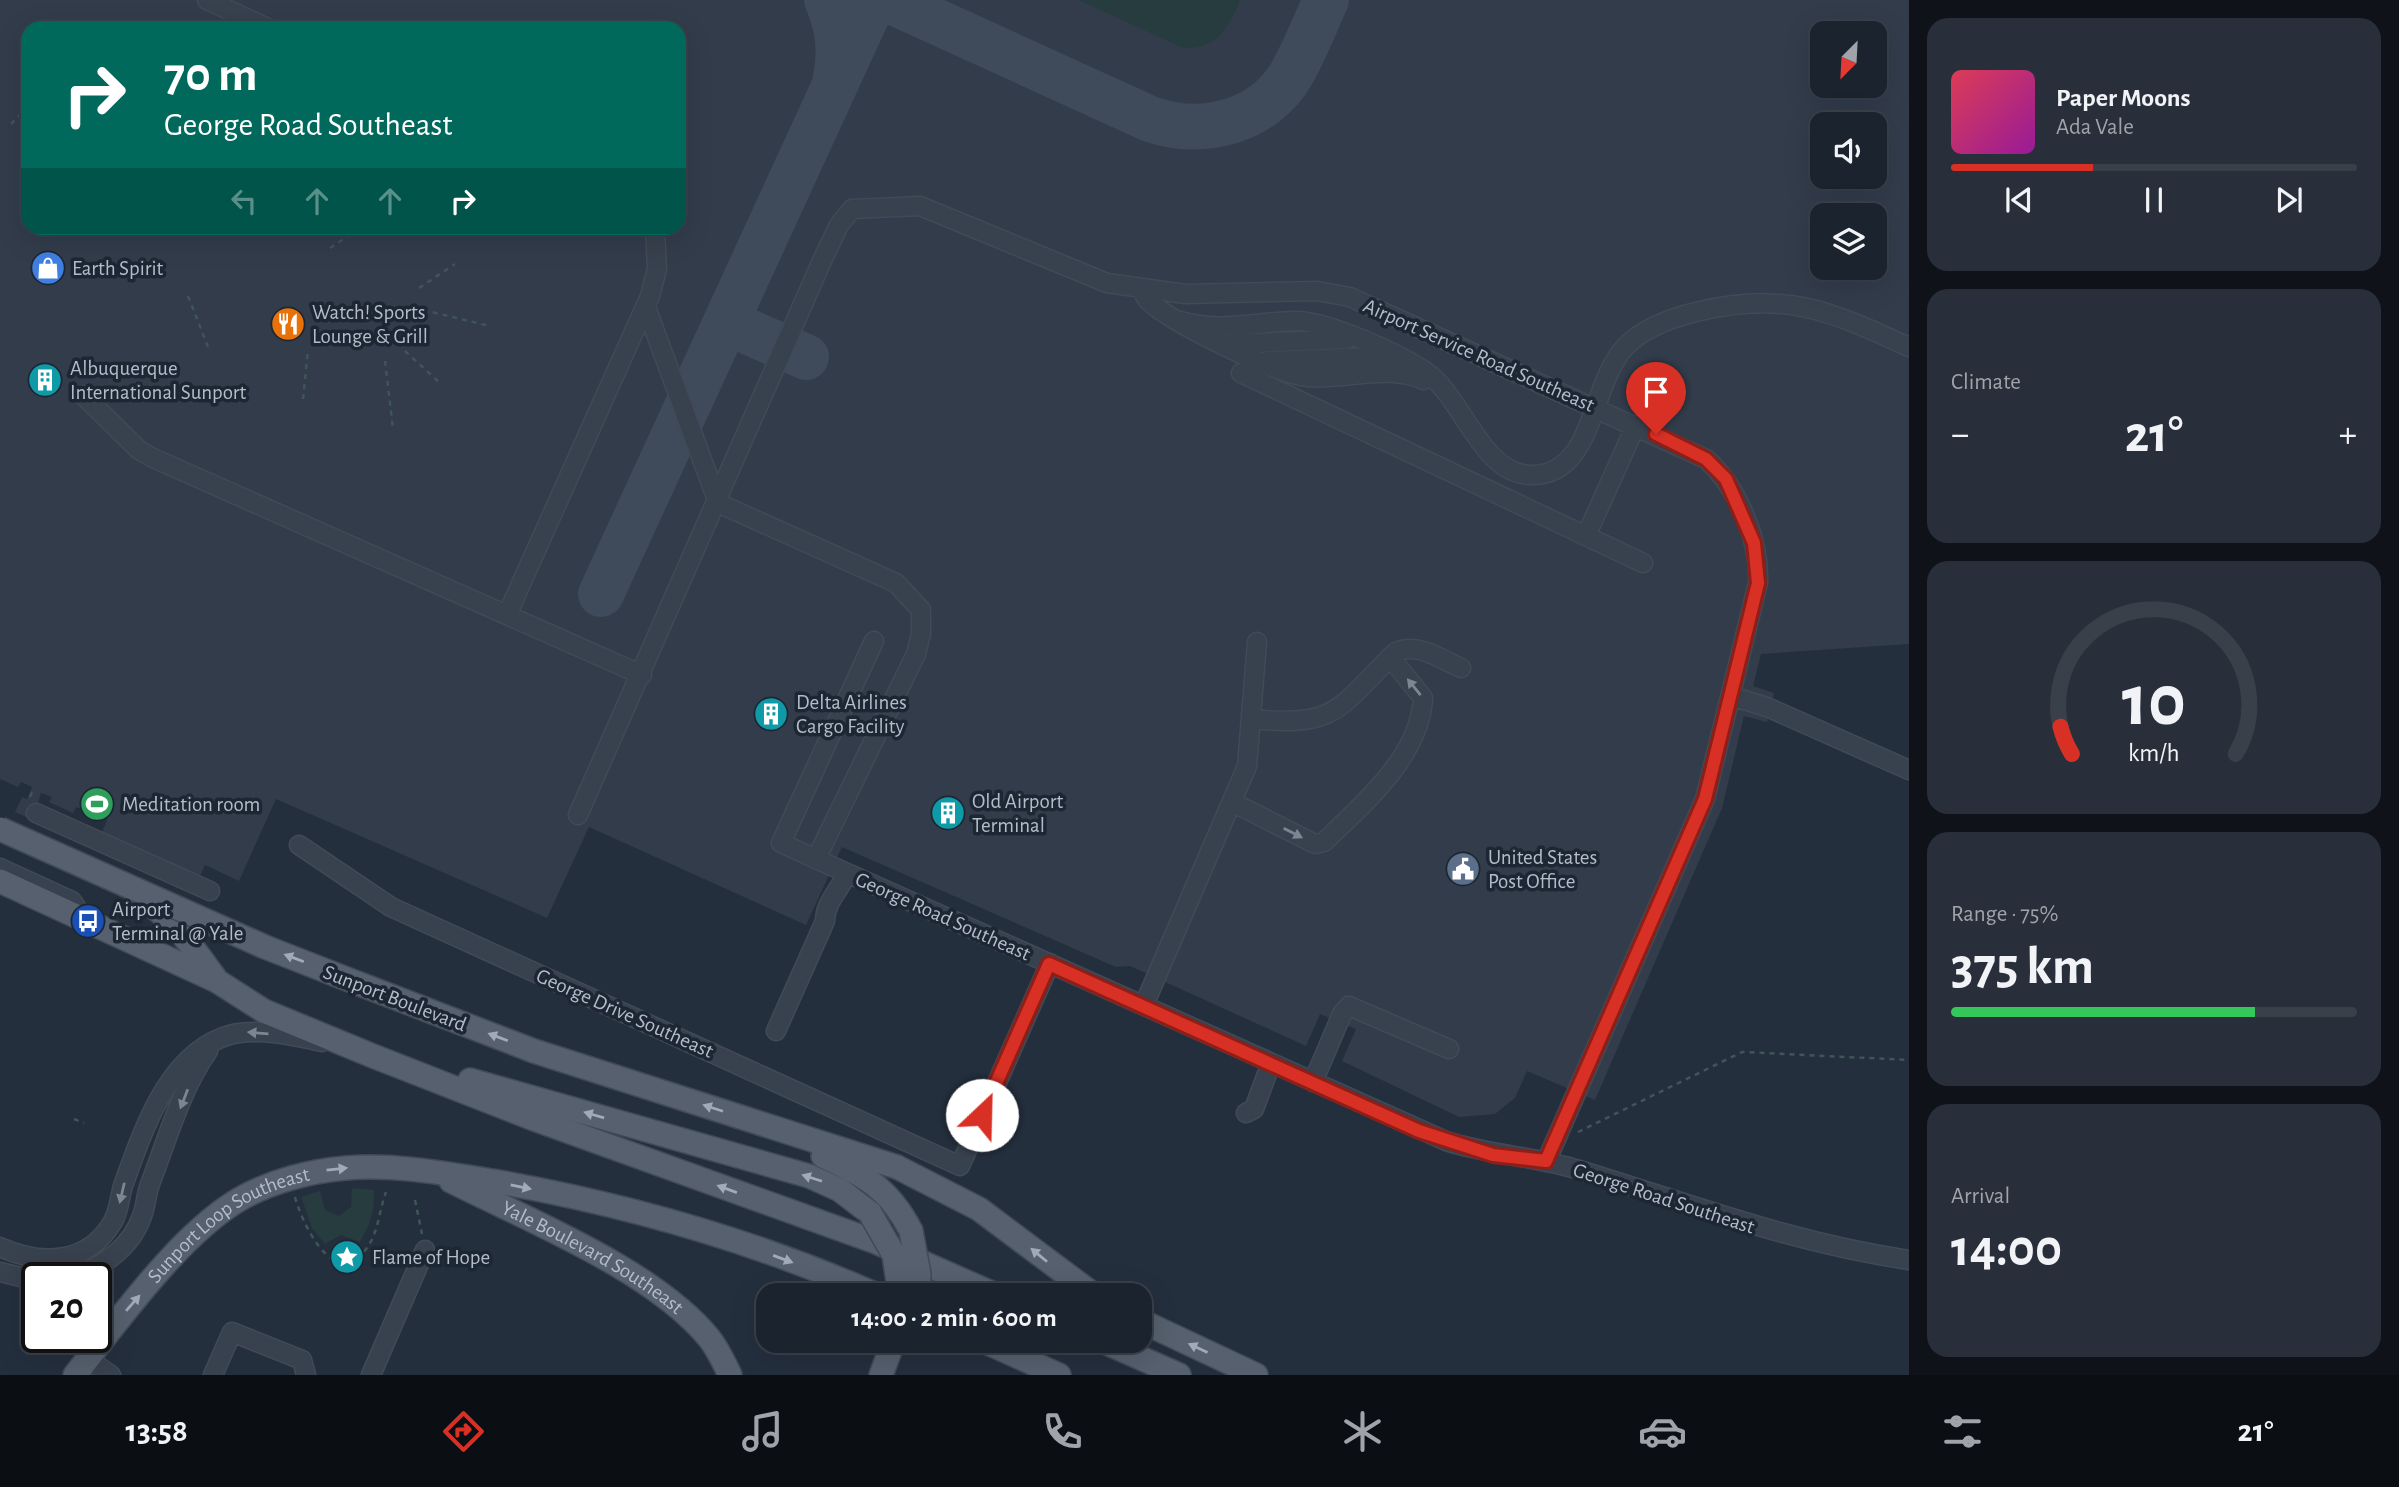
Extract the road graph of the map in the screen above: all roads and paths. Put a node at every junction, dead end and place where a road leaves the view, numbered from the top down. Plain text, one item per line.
1 (207, 0) edge
2 (253, 21) edge
3 (21, 114) edge
4 (11, 124) dead end
5 (350, 235) edge
6 (655, 235) edge
7 (330, 248) dead end
8 (455, 264) dead end
9 (419, 288) dead end
10 (1140, 288) junction
11 (188, 296) dead end
12 (646, 307) junction
13 (423, 310) dead end
14 (1180, 321) junction
15 (490, 327) dead end
16 (1218, 342) junction
17 (1365, 342) junction
18 (208, 347) dead end
19 (1909, 347) edge
20 (308, 350) dead end
21 (405, 351) dead end
22 (1257, 359) junction
23 (385, 361) dead end
24 (1414, 365) junction
25 (1241, 373) dead end
26 (441, 384) dead end
27 (1446, 392) junction
28 (83, 395) dead end
29 (303, 398) dead end
30 (1596, 407) junction
31 (1636, 425) junction
32 (393, 429) dead end
33 (718, 503) junction
34 (1586, 536) junction
35 (1643, 563) dead end
36 (507, 615) junction
37 (874, 641) dead end
38 (1257, 642) dead end
39 (1390, 657) junction
40 (1461, 668) dead end
41 (642, 676) junction
42 (1731, 696) junction
43 (1252, 719) junction
44 (1909, 770) edge
45 (1232, 802) junction
46 (36, 813) dead end
47 (578, 815) dead end
48 (0, 832) edge
49 (299, 845) dead end
50 (816, 859) junction
51 (0, 868) edge
52 (847, 873) junction
53 (0, 881) edge
54 (210, 891) dead end
55 (84, 919) junction
56 (1049, 964) junction
57 (217, 981) junction
58 (1144, 1005) junction
59 (776, 1031) dead end
60 (217, 1040) junction
61 (1449, 1049) dead end
62 (381, 1060) junction
63 (1909, 1060) edge
64 (1313, 1082) junction
65 (74, 1119) dead end
66 (85, 1123) dead end
67 (802, 1137) junction
68 (1553, 1144) junction
69 (1546, 1161) junction
70 (429, 1170) junction
71 (386, 1192) dead end
72 (295, 1198) dead end
73 (415, 1200) dead end
74 (424, 1242) joint
75 (0, 1247) edge
76 (1909, 1260) edge
77 (104, 1262) edge
78 (0, 1272) edge
79 (21, 1277) edge
80 (843, 1283) edge
81 (898, 1283) edge
82 (919, 1283) edge
83 (969, 1283) edge
84 (1078, 1283) edge
85 (1152, 1326) edge
86 (711, 1340) junction
87 (891, 1353) edge
88 (1010, 1353) edge
89 (1129, 1353) edge
90 (81, 1367) edge
91 (111, 1375) edge
92 (213, 1375) edge
93 (306, 1375) edge
94 (371, 1375) edge
95 (730, 1375) edge
96 (743, 1375) edge
97 (881, 1375) edge
98 (1059, 1375) edge
99 (1179, 1375) edge
100 (1256, 1375) edge

1 - 2 street
3 - 4 path
5 - 7 path
6 - 12 street
8 - 9 path
10 - 14 street
10 - 30 street, Airport Service Road Southeast
10 - 33 street, Airport Service Road Southeast
11 - 18 path
12 - 33 street
12 - 36 street
13 - 15 path
14 - 16 street
14 - 17 street
16 - 17 street
16 - 22 street
17 - 24 street
19 - 30 street
20 - 29 path
21 - 26 path
22 - 24 street
22 - 27 street
23 - 32 path
24 - 27 street
25 - 34 street
27 - 30 street
28 - 36 street
30 - 31 street, Airport Service Road Southeast
31 - 34 street
31 - 42 street, Airport Service Road Southeast
33 - 41 street, Airport Service Road Southeast
33 - 50 street
34 - 35 street
36 - 41 street
37 - 50 street, George Road Southeast
38 - 43 street
39 - 40 street
39 - 43 street
45 -> 39 street
41 - 47 street, Airport Service Road Southeast
42 - 44 street
42 - 68 street, Airport Service Road Southeast
43 - 45 street
45 - 58 street
46 - 54 street
48 - 57 main road, Sunport Boulevard
67 -> 48 main road, Sunport Boulevard, bridge
49 - 56 street, George Drive Southeast
50 - 52 street, George Road Southeast
51 - 55 street
52 - 56 street, George Road Southeast
52 - 59 street
53 - 55 main road, Sunport Boulevard
55 - 57 main road, Sunport Boulevard
56 - 58 street, George Road Southeast
57 - 62 main road, Sunport Boulevard
58 - 64 street, George Road Southeast
62 -> 60 street
60 -> 75 street
60 -> 77 street
61 - 64 street
81 -> 62 main road, bridge
83 -> 62 main road, Sunport Boulevard
63 - 68 path
64 - 69 street, George Road Southeast
65 - 66 path
67 - 82 main road, bridge
84 -> 67 main road, Sunport Boulevard
68 - 69 street, Airport Service Road Southeast
69 - 76 street, George Road Southeast
70 -> 80 main road
70 - 86 main road, Yale Boulevard Southeast
90 -> 70 main road, Sunport Loop Southeast
71 - 72 path
73 - 74 path
74 - 94 street
78 - 79 street
100 -> 85 main road
86 - 95 main road, Yale Boulevard Southeast
86 - 96 main road
87 - 97 main road
88 - 98 main road
89 - 99 main road
90 - 91 street
92 - 93 street

